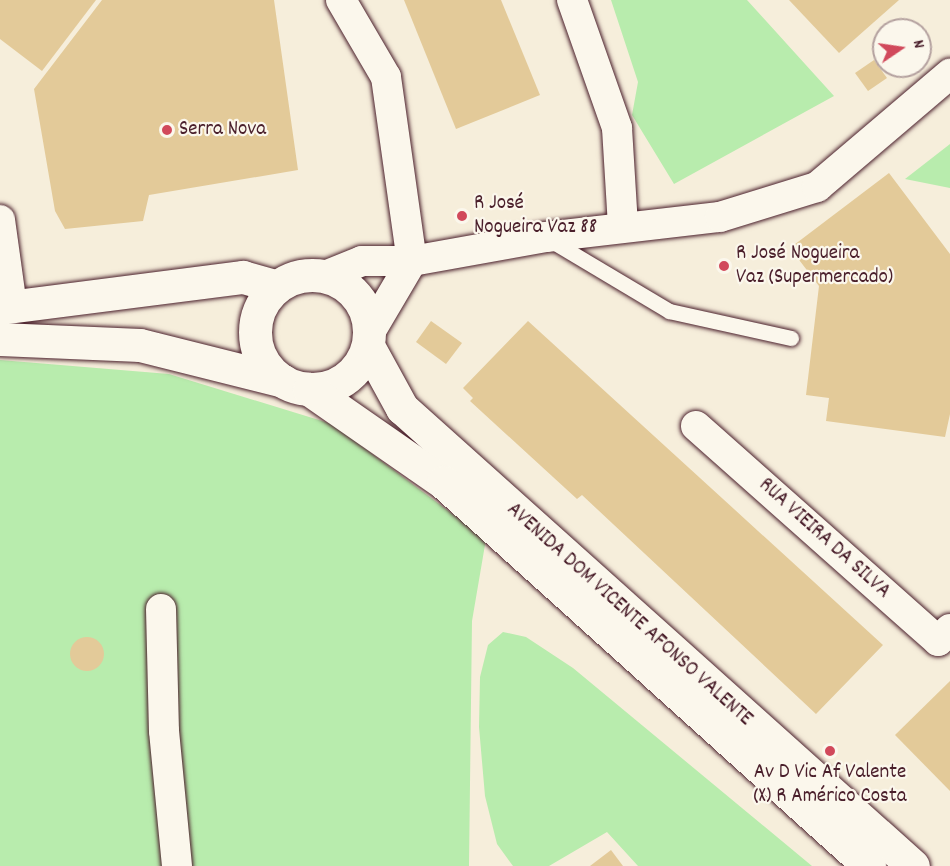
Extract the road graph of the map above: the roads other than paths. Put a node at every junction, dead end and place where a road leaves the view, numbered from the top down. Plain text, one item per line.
1 (341, 0) edge
2 (572, 0) edge
3 (950, 74) edge
4 (0, 220) edge
5 (623, 227) junction
6 (546, 237) junction
7 (412, 261) junction
8 (325, 276) junction
9 (277, 287) junction
10 (6, 307) edge
11 (791, 338) dead end
12 (0, 339) edge
13 (368, 340) junction
14 (296, 385) junction
15 (696, 426) dead end
16 (160, 609) dead end
17 (950, 628) edge
18 (177, 866) edge
19 (869, 866) edge
20 (913, 866) edge

1 - 7 street
2 - 5 street
3 - 5 street
4 - 10 street
5 - 6 street
6 - 7 street
6 - 11 lane
7 - 8 street
7 - 13 street
8 - 9 street
8 - 13 street
9 - 10 street
9 - 14 street
12 - 14 street, AVENIDA DOM VICENTE AFONSO VALENTE
13 - 14 street
13 - 20 street, AVENIDA DOM VICENTE AFONSO VALENTE
14 - 19 street, AVENIDA DOM VICENTE AFONSO VALENTE
15 - 17 street, RUA VIEIRA DA SILVA
16 - 18 street

